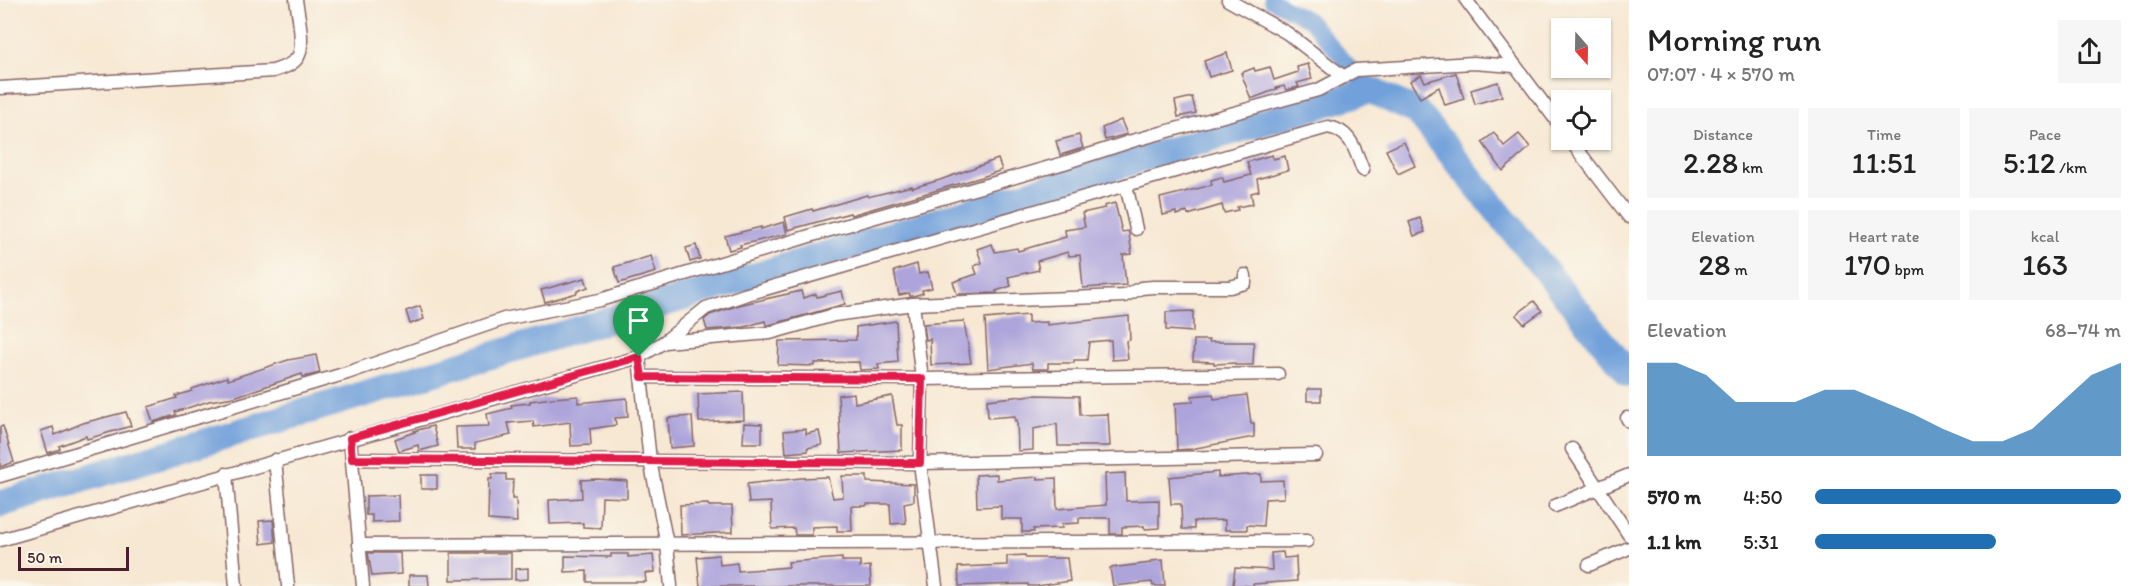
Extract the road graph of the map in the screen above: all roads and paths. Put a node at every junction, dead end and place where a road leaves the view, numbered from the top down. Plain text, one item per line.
1 (296, 0) edge
2 (1228, 0) edge
3 (1466, 0) edge
4 (1515, 66) junction
5 (1344, 77) junction
6 (0, 88) edge
7 (1551, 113) edge
8 (1578, 150) edge
9 (1363, 170) dead end
10 (1126, 185) junction
11 (1629, 217) edge
12 (1136, 229) dead end
13 (1245, 275) dead end
14 (913, 304) junction
15 (664, 342) junction
16 (639, 357) junction
17 (1278, 374) dead end
18 (642, 377) junction
19 (922, 379) junction
20 (350, 438) junction
21 (1572, 449) dead end
22 (1316, 455) dead end
23 (352, 459) junction
24 (275, 460) junction
25 (650, 461) junction
26 (920, 463) junction
27 (226, 474) junction
28 (1629, 475) edge
29 (0, 476) edge
30 (1598, 489) junction
31 (1555, 506) dead end
32 (1629, 535) edge
33 (0, 540) edge
34 (1307, 541) dead end
35 (929, 543) junction
36 (667, 544) junction
37 (359, 545) junction
38 (1629, 549) edge
39 (1589, 565) dead end
40 (236, 586) edge
41 (288, 586) edge
42 (363, 586) edge
43 (671, 586) edge
44 (936, 586) edge

1 - 6 street
2 - 5 street
3 - 4 street
4 - 5 street
4 - 7 street
5 - 29 street
8 - 11 street
9 - 10 street
10 - 12 street
10 - 15 street
13 - 14 street
14 - 15 street
14 - 19 street
15 - 16 street
16 - 18 street
16 - 20 street
17 - 19 street
18 - 19 street
18 - 25 street
19 - 26 street
20 - 23 street
20 - 24 street
21 - 30 street
22 - 26 street
23 - 25 street
23 - 37 street
24 - 27 street
24 - 41 street
25 - 26 street
25 - 36 street
26 - 35 street
27 - 33 street
27 - 40 street
28 - 30 street
30 - 31 street
30 - 32 street
34 - 35 street
35 - 36 street
35 - 44 street
36 - 37 street
36 - 43 street
37 - 42 street
38 - 39 street

